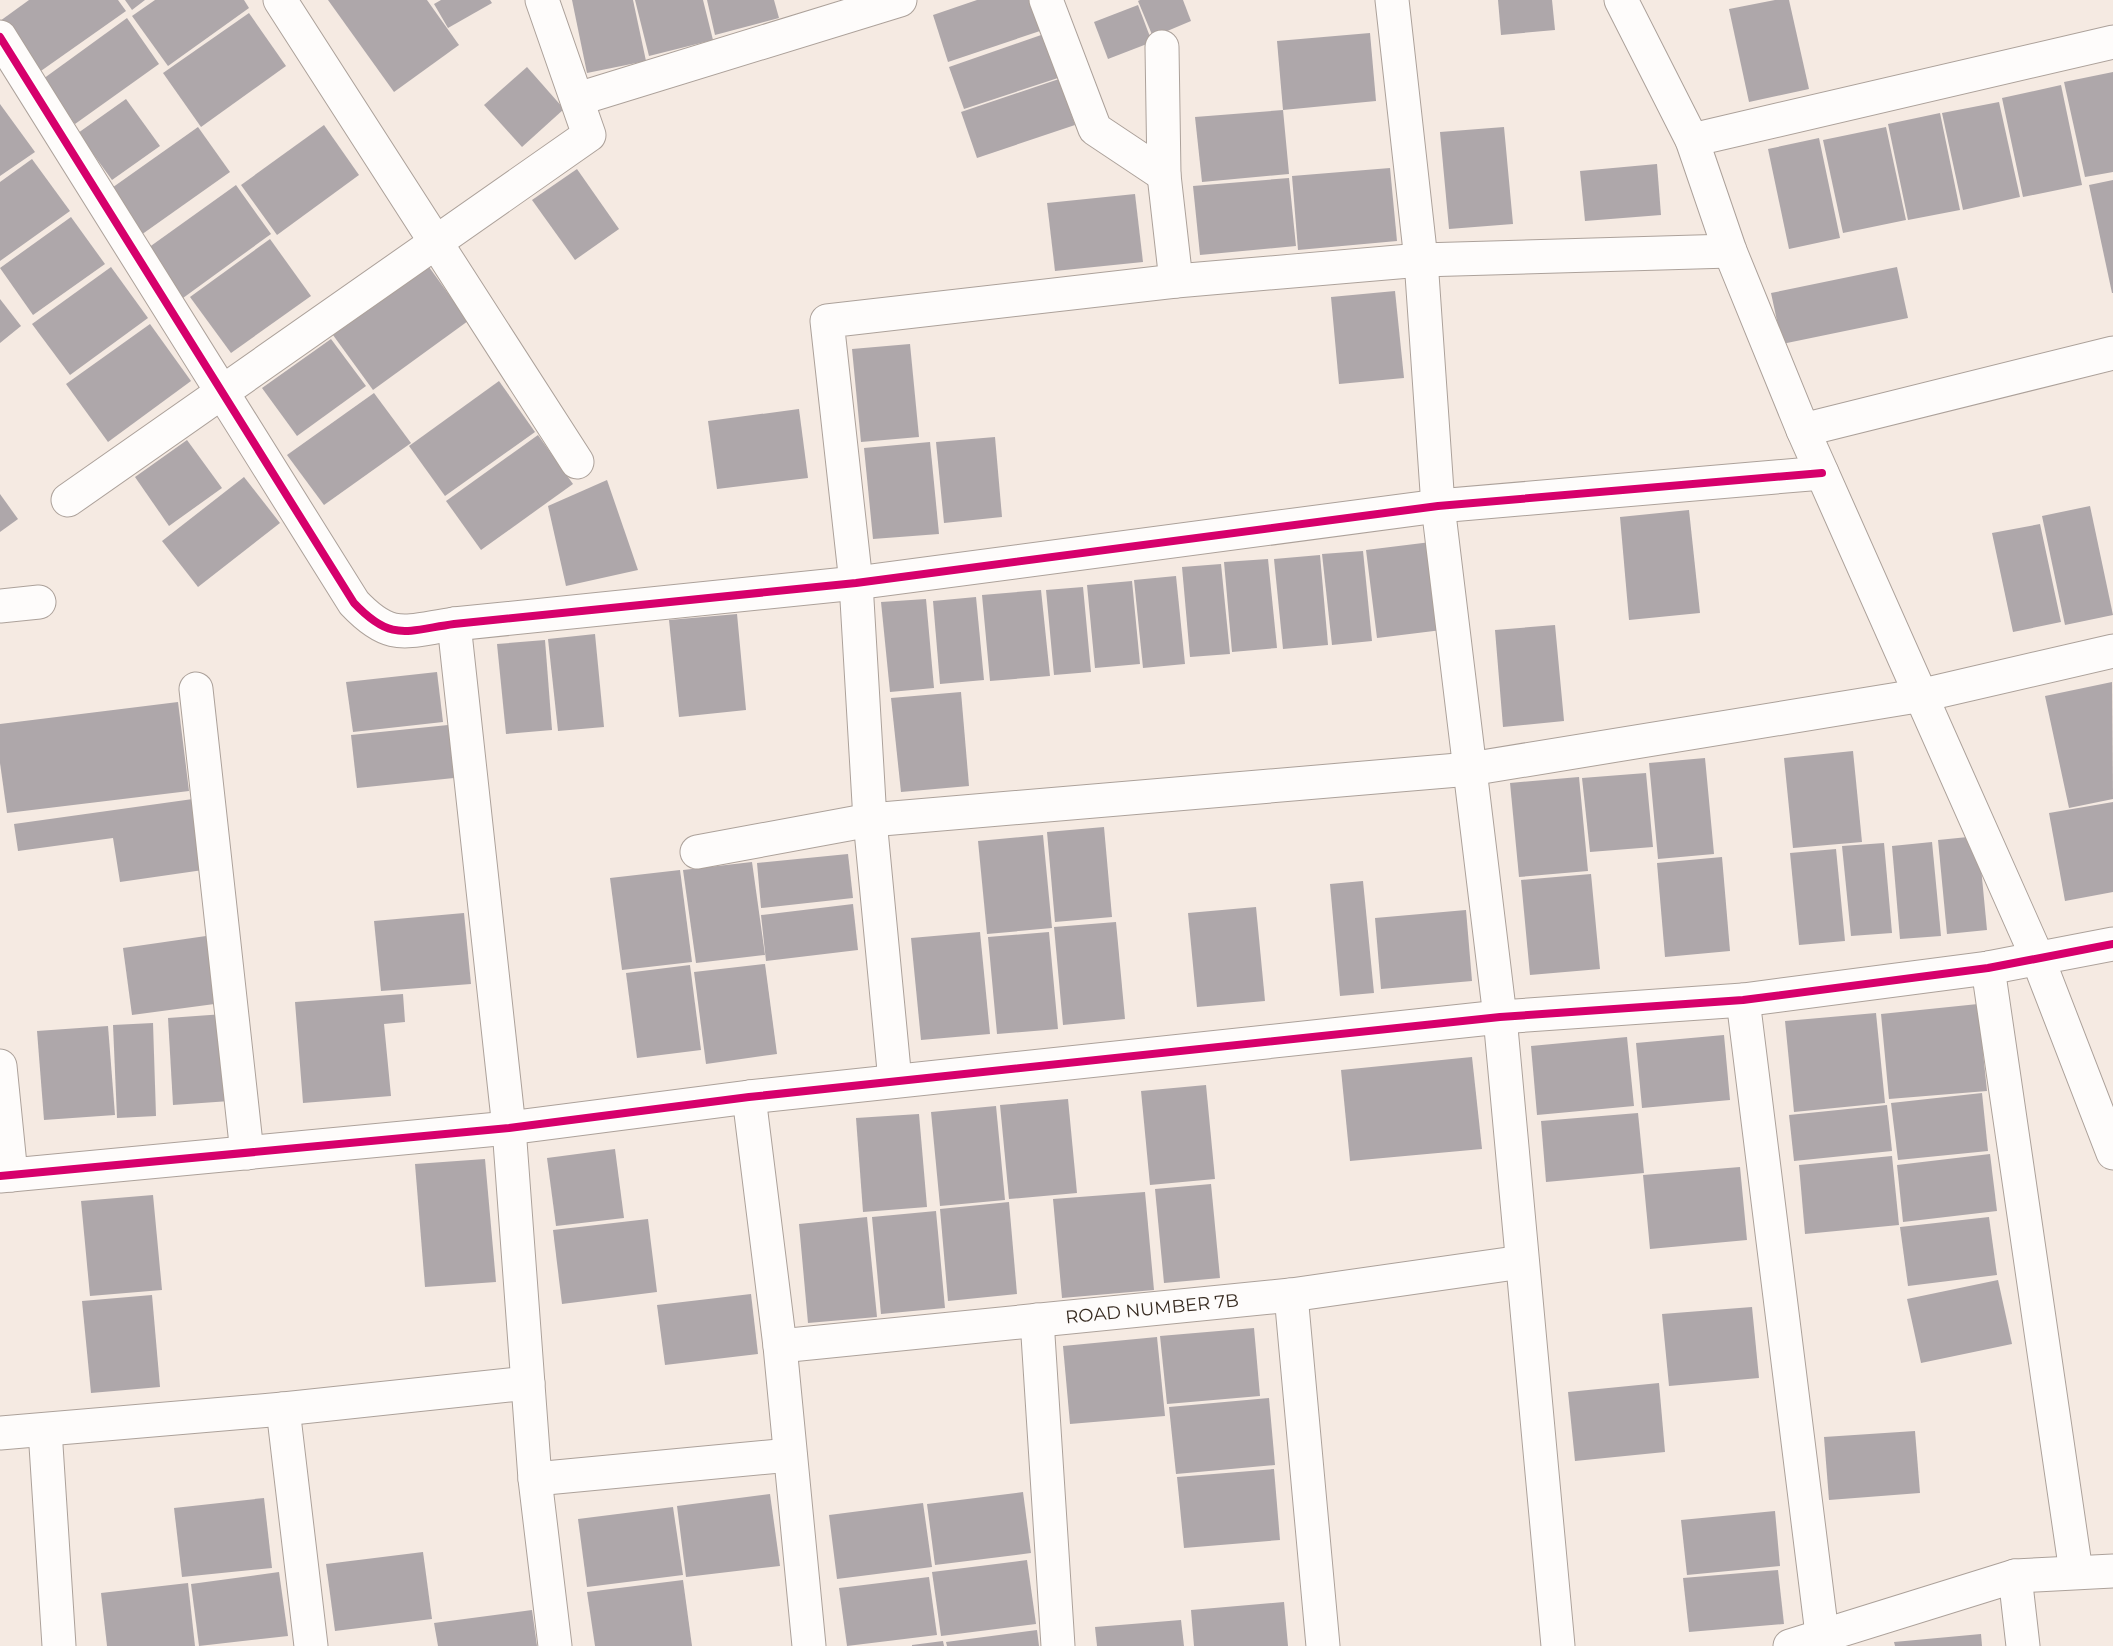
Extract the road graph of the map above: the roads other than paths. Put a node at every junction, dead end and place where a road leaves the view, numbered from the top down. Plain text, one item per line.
1 (280, 0) edge
2 (542, 0) edge
3 (900, 0) edge
4 (1046, 0) edge
5 (1392, 0) edge
6 (1621, 0) edge
7 (0, 37) edge
8 (2113, 42) edge
9 (1162, 47) dead end
10 (578, 99) junction
11 (1692, 140) junction
12 (1164, 175) junction
13 (436, 240) junction
14 (1730, 251) junction
15 (1421, 261) junction
16 (1176, 280) junction
17 (2113, 352) edge
18 (221, 394) junction
19 (1803, 430) junction
20 (578, 462) dead end
21 (1822, 473) junction
22 (68, 500) dead end
23 (1437, 506) junction
24 (856, 583) junction
25 (39, 602) dead end
26 (0, 606) edge
27 (454, 624) junction
28 (2113, 651) edge
29 (196, 689) dead end
30 (1923, 695) junction
31 (1470, 769) junction
32 (870, 820) junction
33 (697, 852) dead end
34 (2113, 944) edge
35 (2038, 959) junction
36 (1988, 969) junction
37 (1743, 1000) junction
38 (1500, 1017) junction
39 (0, 1066) edge
40 (895, 1081) junction
41 (748, 1097) junction
42 (509, 1128) junction
43 (2113, 1152) edge
44 (247, 1153) junction
45 (6, 1176) edge
46 (1522, 1263) junction
47 (1291, 1295) junction
48 (1037, 1320) junction
49 (780, 1346) junction
50 (528, 1383) junction
51 (283, 1409) junction
52 (45, 1430) junction
53 (0, 1433) edge
54 (790, 1455) junction
55 (535, 1479) junction
56 (2113, 1571) edge
57 (2076, 1572) junction
58 (2014, 1576) junction
59 (1822, 1634) junction
60 (59, 1646) edge
61 (311, 1646) edge
62 (555, 1646) edge
63 (809, 1646) edge
64 (1058, 1646) edge
65 (1323, 1646) edge
66 (1558, 1646) edge
67 (1790, 1646) edge
68 (2023, 1646) edge

1 - 13 street
2 - 10 street
3 - 10 street
4 - 12 street
5 - 15 street
6 - 11 street
7 - 18 street
8 - 11 street
9 - 12 street
10 - 13 street
11 - 14 street
12 - 16 street
13 - 18 street
13 - 20 street
14 - 15 street
14 - 19 street
15 - 16 street
15 - 23 street
16 - 24 street
17 - 19 street
18 - 22 street
18 - 27 street
19 - 21 street
21 - 23 street
21 - 30 street
23 - 24 street
23 - 31 street
24 - 27 street
24 - 32 street
25 - 26 street
27 - 42 street
28 - 30 street
29 - 44 street
30 - 31 street
30 - 35 street
31 - 32 street
31 - 38 street
32 - 33 street
32 - 40 street
34 - 35 street
35 - 36 street
35 - 43 street
36 - 37 street
36 - 57 street
37 - 38 street
37 - 59 street
38 - 40 street
38 - 46 street
39 - 45 street
40 - 41 street
41 - 42 street
41 - 49 street
42 - 44 street
42 - 50 street
44 - 45 street
46 - 47 street, ROAD NUMBER 7B
46 - 66 street
47 - 48 street, ROAD NUMBER 7B
47 - 65 street
48 - 49 street, ROAD NUMBER 7B
48 - 64 street
49 - 54 street
50 - 51 street
50 - 55 street
51 - 52 street
51 - 61 street
52 - 53 street
52 - 60 street
54 - 55 street
54 - 63 street
55 - 62 street
56 - 57 street
57 - 58 street
58 - 59 street
58 - 68 street
59 - 67 street

